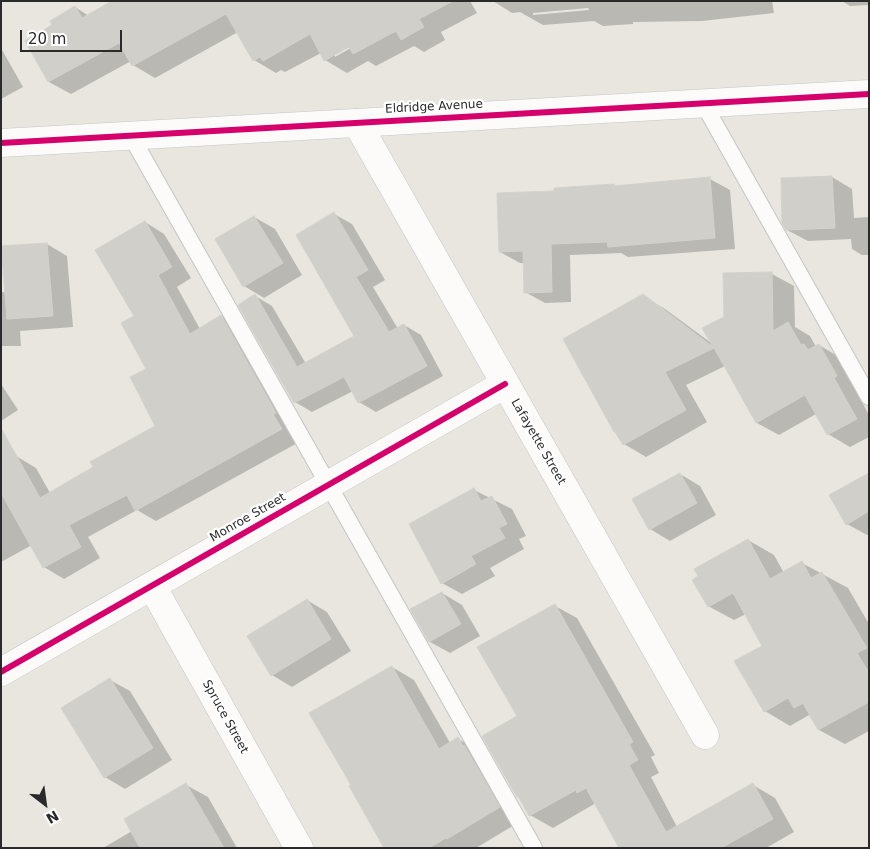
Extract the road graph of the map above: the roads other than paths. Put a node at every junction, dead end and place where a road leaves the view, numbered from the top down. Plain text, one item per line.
1 (869, 94) edge
2 (703, 103) junction
3 (357, 123) junction
4 (131, 136) junction
5 (1, 143) edge
6 (505, 384) junction
7 (869, 397) edge
8 (329, 485) junction
9 (152, 586) junction
10 (1, 672) edge
11 (705, 735) dead end
12 (299, 848) edge
13 (534, 848) edge

1 - 2 street, Eldridge Avenue
2 - 3 street, Eldridge Avenue
2 - 7 lane
3 - 4 street, Eldridge Avenue
3 - 6 street, Lafayette Street
4 - 5 street, Eldridge Avenue
4 - 8 lane
6 - 8 street, Monroe Street
6 - 11 street, Lafayette Street
8 - 9 street, Monroe Street
8 - 13 lane
9 - 10 street, Monroe Street
9 - 12 street, Spruce Street

